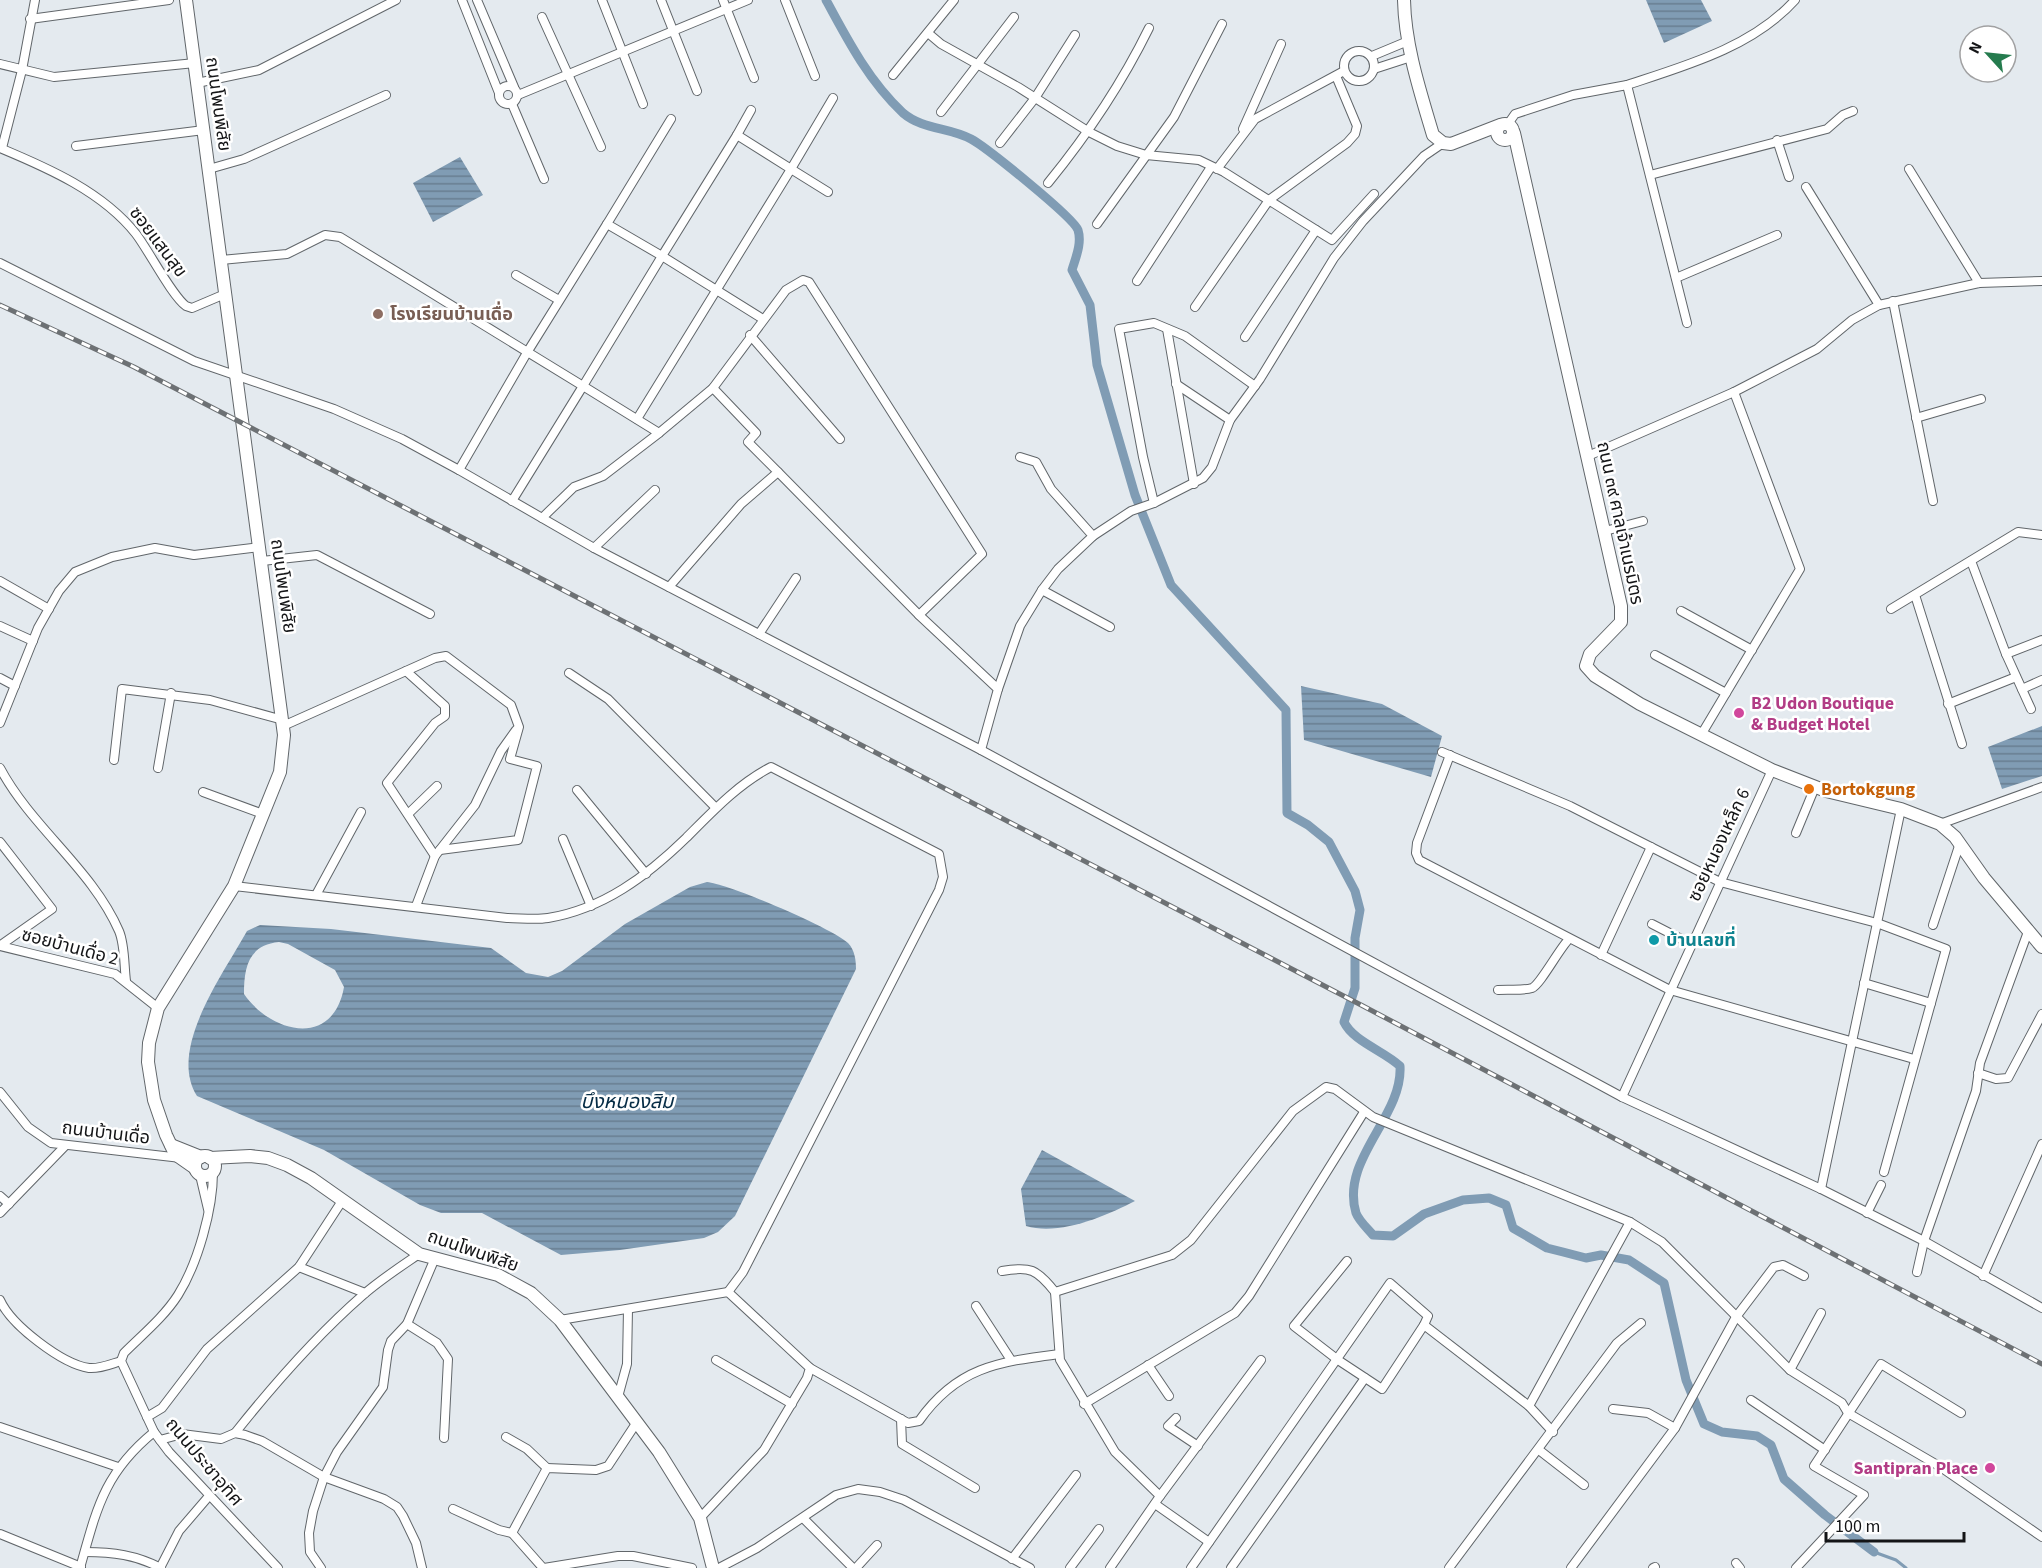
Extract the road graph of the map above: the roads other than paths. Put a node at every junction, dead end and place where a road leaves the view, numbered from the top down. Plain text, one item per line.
1 (35, 0) edge
2 (169, 0) edge
3 (186, 0) edge
4 (396, 0) edge
5 (462, 0) edge
6 (477, 0) edge
7 (602, 0) edge
8 (661, 0) edge
9 (748, 0) edge
10 (785, 0) edge
11 (954, 0) edge
12 (1404, 0) edge
13 (1795, 0) edge
14 (725, 4) edge
15 (543, 17) dead end
16 (1014, 17) dead end
17 (30, 19) junction
18 (1221, 24) dead end
19 (489, 26) junction
20 (1149, 28) dead end
21 (475, 31) junction
22 (674, 31) junction
23 (928, 33) junction
24 (1075, 35) dead end
25 (1408, 41) junction
26 (1281, 44) dead end
27 (622, 52) junction
28 (1372, 57) junction
29 (1411, 57) junction
30 (195, 63) junction
31 (0, 64) edge
32 (976, 66) junction
33 (1374, 69) junction
34 (22, 70) junction
35 (1344, 71) junction
36 (568, 74) junction
37 (893, 75) dead end
38 (816, 76) dead end
39 (1336, 76) junction
40 (754, 78) dead end
41 (197, 83) junction
42 (1627, 86) junction
43 (516, 91) junction
44 (697, 91) dead end
45 (499, 93) junction
46 (386, 95) dead end
47 (833, 98) dead end
48 (1035, 98) junction
49 (512, 104) junction
50 (643, 104) dead end
51 (751, 110) dead end
52 (1852, 111) dead end
53 (940, 112) dead end
54 (671, 118) dead end
55 (204, 130) junction
56 (1089, 132) junction
57 (1506, 132) junction
58 (737, 135) junction
59 (1240, 138) junction
60 (1777, 140) junction
61 (1000, 143) dead end
62 (1443, 143) junction
63 (76, 146) dead end
64 (601, 147) dead end
65 (1, 148) edge
66 (1146, 155) junction
67 (1214, 168) junction
68 (209, 169) junction
69 (790, 169) junction
70 (1909, 169) dead end
71 (1650, 175) junction
72 (1789, 177) dead end
73 (544, 179) dead end
74 (1048, 183) dead end
75 (1806, 187) dead end
76 (828, 192) dead end
77 (1374, 194) dead end
78 (1269, 200) junction
79 (607, 224) junction
80 (1097, 224) dead end
81 (1316, 230) junction
82 (1777, 235) dead end
83 (662, 256) junction
84 (221, 260) junction
85 (0, 263) edge
86 (516, 275) dead end
87 (1676, 279) junction
88 (1137, 281) dead end
89 (2042, 281) edge
90 (1979, 283) junction
91 (716, 290) junction
92 (225, 294) junction
93 (560, 300) junction
94 (1893, 301) junction
95 (1879, 305) junction
96 (1195, 306) dead end
97 (763, 319) junction
98 (1687, 323) dead end
99 (1167, 328) junction
100 (750, 335) junction
101 (1245, 337) dead end
102 (528, 351) junction
103 (237, 376) junction
104 (1176, 384) junction
105 (583, 386) junction
106 (1255, 386) junction
107 (713, 388) junction
108 (1734, 392) junction
109 (1981, 399) dead end
110 (1916, 418) junction
111 (637, 419) junction
112 (1230, 420) junction
113 (659, 433) junction
114 (840, 439) dead end
115 (1588, 456) junction
116 (1020, 457) dead end
117 (459, 470) junction
118 (778, 472) junction
119 (1194, 484) junction
120 (655, 490) dead end
121 (512, 501) junction
122 (1933, 501) dead end
123 (1152, 504) junction
124 (542, 518) junction
125 (1643, 521) dead end
126 (1605, 531) junction
127 (2042, 535) edge
128 (1093, 537) junction
129 (260, 546) junction
130 (594, 548) junction
131 (262, 561) junction
132 (1971, 561) junction
133 (796, 578) dead end
134 (0, 581) edge
135 (669, 587) junction
136 (1042, 590) junction
137 (1915, 595) junction
138 (49, 609) junction
139 (1891, 609) dead end
140 (1681, 611) dead end
141 (430, 614) dead end
142 (919, 615) junction
143 (0, 626) edge
144 (1110, 627) dead end
145 (759, 634) junction
146 (2042, 640) edge
147 (33, 641) junction
148 (1752, 650) junction
149 (2006, 654) junction
150 (1655, 655) dead end
151 (406, 671) junction
152 (569, 673) dead end
153 (2016, 677) junction
154 (0, 678) edge
155 (2042, 680) edge
156 (15, 686) junction
157 (998, 689) junction
158 (2022, 689) junction
159 (171, 693) junction
160 (1726, 693) junction
161 (1948, 704) junction
162 (2031, 709) dead end
163 (0, 723) edge
164 (283, 723) junction
165 (519, 727) junction
166 (1701, 735) junction
167 (1962, 744) dead end
168 (981, 750) junction
169 (114, 760) dead end
170 (0, 768) edge
171 (158, 768) dead end
172 (1772, 770) junction
173 (437, 786) dead end
174 (1815, 787) junction
175 (2042, 787) edge
176 (577, 790) dead end
177 (203, 792) dead end
178 (715, 807) junction
179 (1900, 809) junction
180 (361, 812) dead end
181 (263, 814) junction
182 (408, 814) junction
183 (1940, 824) junction
184 (1796, 833) dead end
185 (563, 839) dead end
186 (0, 842) edge
187 (1960, 843) junction
188 (1651, 847) junction
189 (437, 853) junction
190 (646, 874) junction
191 (1720, 882) junction
192 (234, 886) junction
193 (316, 895) junction
194 (416, 906) junction
195 (591, 906) junction
196 (1877, 923) junction
197 (1652, 924) dead end
198 (1933, 925) dead end
199 (2029, 929) junction
200 (1569, 939) junction
201 (1691, 944) junction
202 (0, 946) edge
203 (2042, 947) edge
204 (1601, 955) junction
205 (126, 981) junction
206 (1864, 983) junction
207 (1498, 990) dead end
208 (1670, 990) junction
209 (1931, 1003) junction
210 (158, 1008) junction
211 (2042, 1014) edge
212 (1852, 1043) junction
213 (1914, 1059) junction
214 (1978, 1073) junction
215 (0, 1092) edge
216 (1622, 1097) junction
217 (1364, 1112) junction
218 (2042, 1144) edge
219 (65, 1146) junction
220 (201, 1164) junction
221 (1884, 1172) dead end
222 (1881, 1185) dead end
223 (1821, 1188) junction
224 (0, 1196) edge
225 (342, 1201) junction
226 (9, 1204) junction
227 (209, 1212) junction
228 (0, 1213) edge
229 (1868, 1213) junction
230 (1630, 1222) junction
231 (1924, 1245) junction
232 (419, 1254) junction
233 (435, 1258) junction
234 (1347, 1261) dead end
235 (299, 1267) junction
236 (1002, 1271) dead end
237 (1917, 1272) dead end
238 (1804, 1276) dead end
239 (1983, 1276) junction
240 (728, 1292) junction
241 (1055, 1292) junction
242 (365, 1293) junction
243 (0, 1300) edge
244 (976, 1306) dead end
245 (2042, 1308) edge
246 (628, 1309) junction
247 (1821, 1313) dead end
248 (1736, 1317) junction
249 (560, 1320) junction
250 (1641, 1323) dead end
251 (407, 1324) junction
252 (1424, 1325) junction
253 (1059, 1354) junction
254 (716, 1360) dead end
255 (1011, 1360) junction
256 (1261, 1360) dead end
257 (1338, 1360) junction
258 (122, 1361) junction
259 (1148, 1365) junction
260 (810, 1368) junction
261 (1790, 1370) junction
262 (1365, 1378) junction
263 (1169, 1396) dead end
264 (618, 1397) junction
265 (1750, 1400) dead end
266 (792, 1404) junction
267 (1084, 1404) junction
268 (1529, 1406) junction
269 (1613, 1409) dead end
270 (1848, 1413) junction
271 (1961, 1413) dead end
272 (147, 1417) junction
273 (1176, 1418) dead end
274 (902, 1419) junction
275 (637, 1422) junction
276 (0, 1427) edge
277 (1675, 1428) junction
278 (154, 1432) junction
279 (1552, 1432) junction
280 (235, 1433) junction
281 (506, 1437) dead end
282 (444, 1438) dead end
283 (160, 1440) junction
284 (1198, 1446) junction
285 (1825, 1449) junction
286 (1539, 1450) junction
287 (118, 1467) junction
288 (547, 1468) junction
289 (1076, 1475) dead end
290 (324, 1477) junction
291 (1584, 1485) dead end
292 (975, 1488) dead end
293 (209, 1496) junction
294 (1160, 1496) junction
295 (1155, 1504) junction
296 (453, 1509) dead end
297 (700, 1518) junction
298 (803, 1518) junction
299 (1099, 1529) dead end
300 (512, 1533) junction
301 (0, 1534) edge
302 (2042, 1537) edge
303 (1209, 1542) junction
304 (877, 1545) dead end
305 (84, 1552) junction
306 (1012, 1559) junction
307 (80, 1567) edge
308 (161, 1568) edge
309 (278, 1568) edge
310 (321, 1568) edge
311 (422, 1568) edge
312 (543, 1568) edge
313 (692, 1568) edge
314 (713, 1568) edge
315 (719, 1568) edge
316 (854, 1568) edge
317 (1030, 1568) edge
318 (1070, 1568) edge
319 (1110, 1568) edge
320 (1191, 1568) edge
321 (1231, 1568) edge
322 (1449, 1568) edge
323 (1571, 1568) edge
324 (1796, 1568) edge

1 - 17 street
2 - 17 street
3 - 30 street, ถนนโพนพิสัย
4 - 41 street
5 - 21 street
6 - 19 street
7 - 27 street
8 - 22 street
9 - 14 street
10 - 38 street
11 - 23 street
12 - 25 street
13 - 42 street
14 - 22 street
14 - 40 street
15 - 36 street
16 - 32 street
17 - 34 street
18 - 66 street
19 - 21 street
19 - 43 street
20 - 56 street
21 - 45 street
22 - 27 street
22 - 44 street
23 - 32 street
23 - 37 street
24 - 48 street
25 - 28 street
25 - 29 street
26 - 59 street
27 - 36 street
27 - 50 street
28 - 33 street
28 - 35 street
29 - 33 street
29 - 62 street
30 - 34 street
30 - 41 street, ถนนโพนพิสัย
31 - 34 street
32 - 48 street
32 - 53 street
33 - 35 street
34 - 65 street
35 - 39 street
36 - 43 street
36 - 64 street
39 - 59 street
39 - 78 street
41 - 55 street, ถนนโพนพิสัย
42 - 57 street
42 - 71 street
43 - 45 street
43 - 49 street
45 - 49 street
46 - 68 street
47 - 69 street
48 - 56 street
48 - 61 street
49 - 73 street
51 - 58 street
52 - 60 street
54 - 79 street
55 - 63 street
55 - 68 street, ถนนโพนพิสัย
56 - 66 street
56 - 74 street
57 - 62 street
57 - 115 street, ถนน ๓๙ ศาลเจ้าเนรมิตร
58 - 69 street
58 - 83 street
59 - 67 street
60 - 71 street
60 - 72 street
62 - 106 street
65 - 92 street, ซอยแสนสุข
66 - 67 street
66 - 80 street
67 - 78 street
67 - 88 street
68 - 84 street, ถนนโพนพิสัย
69 - 76 street
69 - 91 street
70 - 90 street
71 - 87 street
75 - 95 street
77 - 81 street
78 - 81 street
78 - 96 street
79 - 83 street
79 - 93 street
81 - 101 street
82 - 87 street
83 - 91 street
83 - 105 street
84 - 92 street, ถนนโพนพิสัย
84 - 102 street
85 - 103 street
86 - 93 street
87 - 98 street
89 - 90 street
90 - 94 street
91 - 97 street
91 - 111 street
92 - 103 street, ถนนโพนพิสัย
93 - 102 street
94 - 95 street
94 - 110 street
95 - 108 street
97 - 100 street
97 - 142 street
99 - 104 street
99 - 106 street
99 - 123 street
100 - 107 street
100 - 114 street
102 - 105 street
102 - 117 street
103 - 117 street
103 - 129 street, ถนนโพนพิสัย
104 - 112 street
104 - 119 street
105 - 111 street
105 - 121 street
106 - 112 street
107 - 113 street
107 - 118 street
108 - 115 street
108 - 148 street
109 - 110 street
110 - 122 street
111 - 113 street
112 - 119 street
113 - 124 street
115 - 126 street, ถนน ๓๙ ศาลเจ้าเนรมิตร
116 - 128 street
117 - 121 street
118 - 135 street
118 - 142 street
119 - 123 street
120 - 130 street
121 - 124 street
123 - 128 street
124 - 130 street
125 - 126 street
126 - 166 street, ถนน ๓๙ ศาลเจ้าเนรมิตร
127 - 132 street
128 - 136 street
129 - 131 street, ถนนโพนพิสัย
129 - 138 street
130 - 135 street
131 - 141 street
131 - 164 street, ถนนโพนพิสัย
132 - 137 street
132 - 149 street
133 - 145 street
134 - 138 street
135 - 145 street
136 - 144 street
136 - 157 street
137 - 139 street
137 - 161 street
138 - 147 street
140 - 148 street
142 - 157 street
143 - 147 street
145 - 168 street
146 - 149 street
147 - 156 street
148 - 160 street
149 - 153 street
150 - 160 street
151 - 164 street
151 - 165 street
151 - 182 street
152 - 178 street
153 - 158 street
153 - 161 street
154 - 156 street
155 - 158 street
156 - 163 street
157 - 168 street
158 - 162 street
159 - 164 street
159 - 169 street
159 - 171 street
160 - 166 street
161 - 167 street
164 - 181 street, ถนนโพนพิสัย
165 - 189 street
165 - 189 street
166 - 172 street, ถนน ๓๙ ศาลเจ้าเนรมิตร
168 - 216 street
170 - 205 street
172 - 174 street, ถนน ๓๙ ศาลเจ้าเนรมิตร
172 - 191 street, ซอยหนองเหล็ก 6
173 - 182 street
174 - 179 street, ถนน ๓๙ ศาลเจ้าเนรมิตร
174 - 184 street
175 - 183 street
176 - 190 street
177 - 181 street
178 - 190 street
178 - 240 street
179 - 183 street, ถนน ๓๙ ศาลเจ้าเนรมิตร
179 - 196 street
180 - 193 street
181 - 192 street, ถนนโพนพิสัย
182 - 189 street
183 - 187 street, ถนน ๓๙ ศาลเจ้าเนรมิตร
185 - 195 street
186 - 202 street
187 - 198 street
187 - 199 street, ถนน ๓๙ ศาลเจ้าเนรมิตร
188 - 191 street
188 - 200 street
188 - 204 street
189 - 194 street
190 - 195 street
191 - 196 street
191 - 201 street, ซอยหนองเหล็ก 6
192 - 193 street
192 - 210 street, ถนนโพนพิสัย
193 - 194 street
194 - 195 street
196 - 206 street
196 - 209 street
197 - 201 street
199 - 203 street, ถนน ๓๙ ศาลเจ้าเนรมิตร
199 - 214 street
200 - 204 street
200 - 207 street
201 - 208 street, ซอยหนองเหล็ก 6
202 - 205 street, ซอยบ้านเดื่อ 2
204 - 208 street
205 - 210 street, ซอยบ้านเดื่อ 2
206 - 209 street
206 - 212 street
208 - 212 street
208 - 216 street, ซอยหนองเหล็ก 6
209 - 213 street
210 - 220 street, ถนนโพนพิสัย
211 - 214 street
212 - 213 street
212 - 223 street
213 - 221 street
214 - 231 street
215 - 219 street, ถนนบ้านเดื่อ
216 - 223 street
217 - 230 street
217 - 241 street
217 - 259 street
218 - 239 street
219 - 220 street, ถนนบ้านเดื่อ
219 - 226 street
220 - 225 street, ถนนโพนพิสัย
220 - 227 street
220 - 227 street
222 - 229 street
223 - 229 street
224 - 226 street
225 - 232 street, ถนนโพนพิสัย
225 - 235 street
226 - 228 street
227 - 258 street
229 - 231 street
230 - 248 street
230 - 268 street
231 - 237 street
231 - 239 street
232 - 233 street, ถนนโพนพิสัย
232 - 242 street
233 - 249 street, ถนนโพนพิสัย
233 - 251 street
234 - 257 street
235 - 242 street
235 - 272 street
236 - 241 street
238 - 248 street
239 - 245 street
240 - 246 street
240 - 260 street
241 - 253 street
242 - 280 street
243 - 258 street
244 - 255 street
246 - 249 street
246 - 264 street
247 - 261 street
248 - 261 street
248 - 277 street
249 - 264 street, ถนนโพนพิสัย
250 - 279 street
251 - 282 street
251 - 290 street
252 - 257 street
252 - 262 street
252 - 268 street
253 - 255 street
253 - 267 street
254 - 266 street
255 - 274 street
256 - 284 street
257 - 262 street
257 - 303 street
258 - 272 street, ถนนประชาอุทิศ
259 - 263 street
259 - 267 street
260 - 266 street
260 - 274 street
261 - 270 street
262 - 321 street
264 - 275 street, ถนนโพนพิสัย
265 - 285 street
266 - 297 street
267 - 294 street
268 - 279 street
269 - 277 street
270 - 271 street
270 - 285 street
270 - 302 street
272 - 278 street, ถนนประชาอุทิศ
273 - 284 street
274 - 292 street
275 - 288 street
275 - 297 street, ถนนโพนพิสัย
276 - 287 street
277 - 323 street
278 - 283 street, ถนนประชาอุทิศ
278 - 287 street
279 - 286 street
280 - 283 street
280 - 290 street
281 - 288 street
283 - 293 street, ถนนประชาอุทิศ
284 - 294 street
285 - 324 street
286 - 291 street
286 - 322 street
287 - 305 street
288 - 300 street
289 - 306 street
290 - 310 street
290 - 311 street
293 - 308 street
293 - 309 street, ถนนประชาอุทิศ
294 - 295 street
295 - 303 street
295 - 319 street
296 - 300 street
297 - 314 street, ถนนโพนพิสัย
298 - 306 street
298 - 315 street
298 - 316 street
299 - 318 street
300 - 312 street
301 - 307 street
303 - 320 street
304 - 316 street
305 - 307 street
305 - 308 street
306 - 317 street
312 - 313 street

